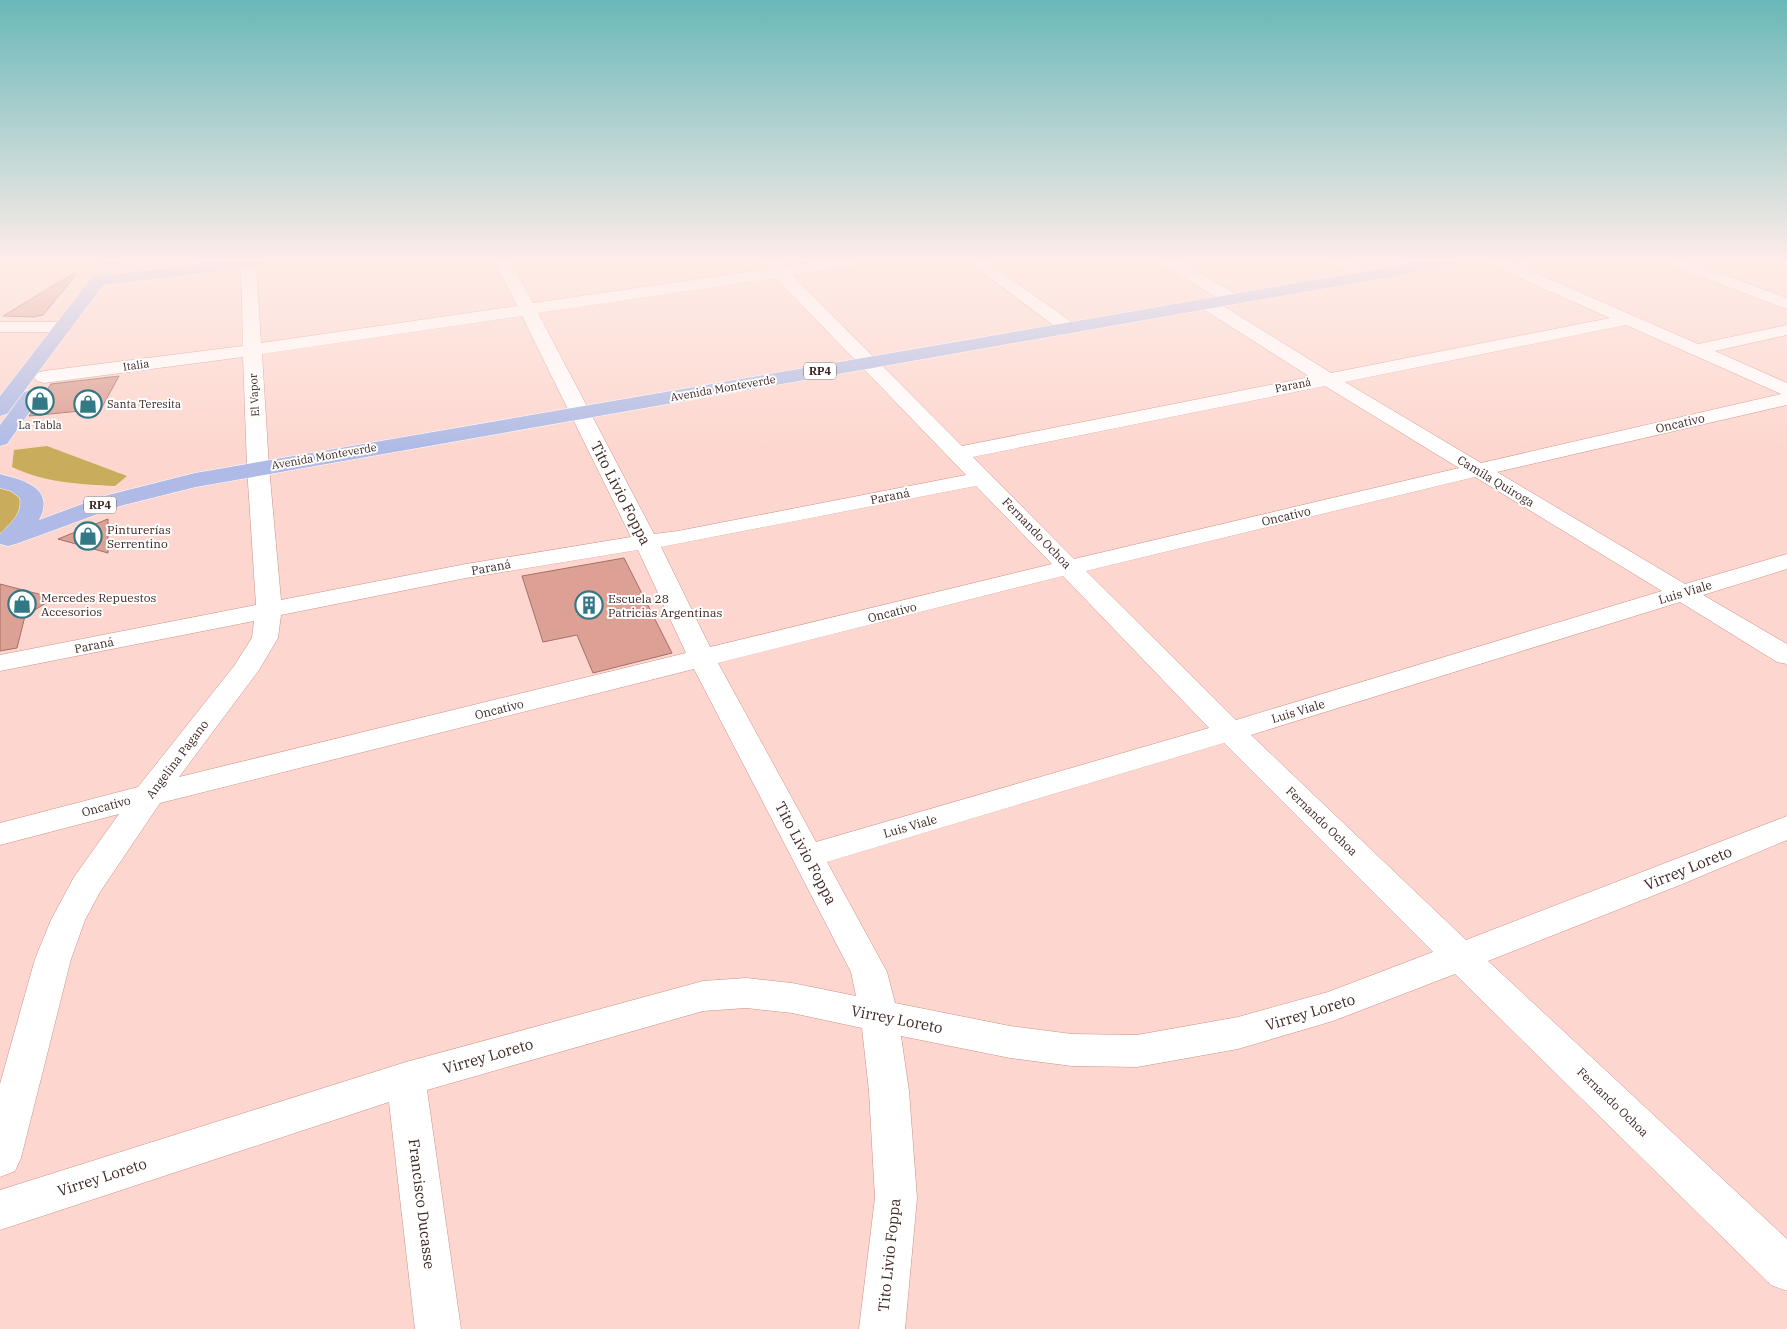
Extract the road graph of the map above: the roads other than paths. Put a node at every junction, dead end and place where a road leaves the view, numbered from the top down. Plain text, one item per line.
1 (66, 324) edge
2 (77, 324) edge
3 (252, 324) edge
4 (426, 324) edge
5 (535, 324) edge
6 (831, 324) edge
7 (1063, 324) edge
8 (1085, 324) edge
9 (1238, 324) edge
10 (1606, 324) edge
11 (1636, 324) edge
12 (0, 327) edge
13 (63, 327) junction
14 (1067, 327) junction
15 (1787, 330) edge
16 (252, 350) junction
17 (1695, 350) junction
18 (868, 362) junction
19 (44, 377) junction
20 (1326, 378) junction
21 (1787, 390) edge
22 (1787, 399) edge
23 (0, 410) edge
24 (581, 413) junction
25 (0, 440) edge
26 (959, 452) junction
27 (258, 467) junction
28 (1478, 470) junction
29 (983, 478) junction
30 (0, 481) edge
31 (4, 541) edge
32 (646, 542) junction
33 (1787, 561) edge
34 (1070, 567) junction
35 (1682, 593) junction
36 (270, 611) junction
37 (1787, 656) edge
38 (702, 659) junction
39 (0, 663) edge
40 (1230, 732) junction
41 (149, 795) junction
42 (1787, 828) edge
43 (0, 834) edge
44 (807, 856) junction
45 (1461, 957) junction
46 (880, 1016) junction
47 (406, 1079) junction
48 (0, 1158) edge
49 (0, 1210) edge
50 (1787, 1268) edge
51 (438, 1329) edge
52 (882, 1329) edge

1 - 13 main road
2 - 19 main road
3 - 16 street, El Vapor
4 - 16 street, Italia
5 - 24 street, Tito Livio Foppa
6 - 18 street, Fernando Ochoa
7 - 14 street
8 - 14 main road, Avenida Monteverde / RP4
9 - 20 street, Camila Quiroga
10 - 20 street, Paraná
11 - 17 street
12 - 13 street
13 - 23 main road
14 - 18 main road, Avenida Monteverde / RP4
15 - 17 street
16 - 19 street, Italia
16 - 27 street, El Vapor
17 - 21 street
18 - 24 main road, Avenida Monteverde / RP4
18 - 26 street, Fernando Ochoa
19 - 25 main road
20 - 26 street, Paraná
20 - 28 street, Camila Quiroga
22 - 28 street, Oncativo
24 - 27 main road, Avenida Monteverde / RP4
24 - 32 street, Tito Livio Foppa
26 - 29 street, Fernando Ochoa
27 - 31 main road, Avenida Monteverde / RP4
27 - 36 street, Angelina Pagano
28 - 34 street, Oncativo
28 - 35 street, Camila Quiroga
29 - 32 street, Paraná
29 - 34 street, Fernando Ochoa
30 - 31 main road, RP4
32 - 36 street, Paraná
32 - 38 street, Tito Livio Foppa
33 - 35 street, Luis Viale
34 - 38 street, Oncativo
34 - 40 street, Fernando Ochoa
35 - 37 street, Camila Quiroga
35 - 40 street, Luis Viale
36 - 39 street, Paraná
36 - 41 street, Angelina Pagano
38 - 41 street, Oncativo
38 - 44 street, Tito Livio Foppa
40 - 44 street, Luis Viale
40 - 45 street, Fernando Ochoa
41 - 43 street, Oncativo
41 - 48 street, Angelina Pagano
42 - 45 street, Virrey Loreto
44 - 46 street, Tito Livio Foppa
45 - 46 street, Virrey Loreto
45 - 50 street, Fernando Ochoa
46 - 47 street, Virrey Loreto
46 - 52 street, Tito Livio Foppa
47 - 49 street, Virrey Loreto
47 - 51 street, Francisco Ducasse

